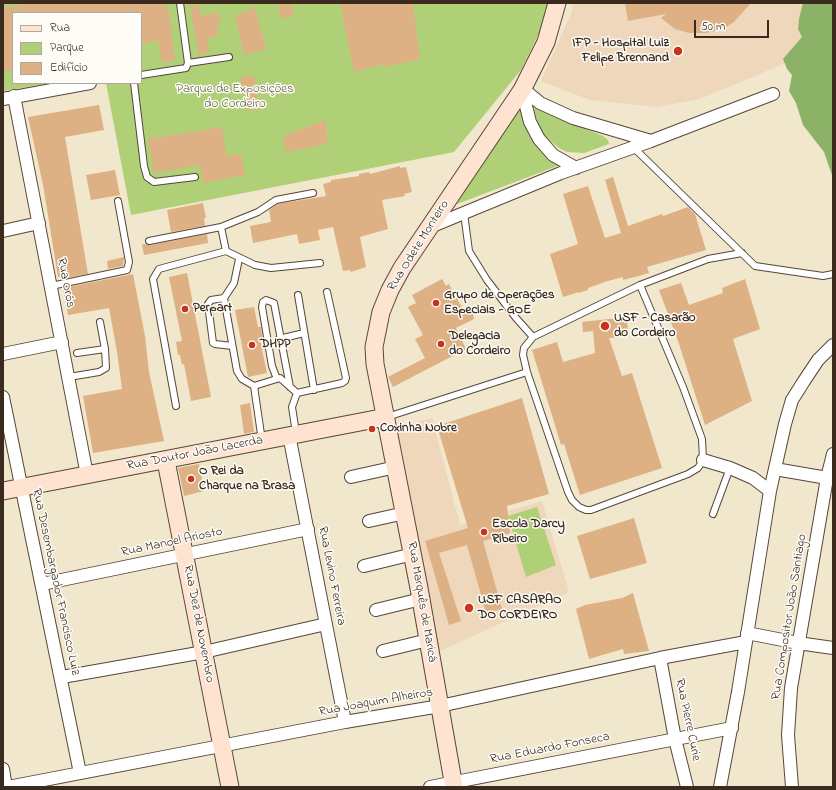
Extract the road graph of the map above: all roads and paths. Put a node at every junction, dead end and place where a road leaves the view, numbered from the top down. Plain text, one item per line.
1 (180, 3) edge
2 (557, 3) edge
3 (229, 57) dead end
4 (188, 63) junction
5 (142, 75) edge
6 (84, 84) edge
7 (134, 84) edge
8 (522, 90) junction
9 (773, 94) dead end
10 (8, 97) edge
11 (651, 142) junction
12 (634, 148) junction
13 (576, 168) junction
14 (195, 177) dead end
15 (313, 193) dead end
16 (118, 201) dead end
17 (464, 213) junction
18 (39, 223) junction
19 (221, 227) junction
20 (430, 227) junction
21 (3, 231) edge
22 (149, 241) dead end
23 (226, 252) junction
24 (742, 253) junction
25 (239, 258) junction
26 (320, 263) dead end
27 (833, 274) edge
28 (640, 285) junction
29 (52, 286) junction
30 (327, 292) dead end
31 (298, 295) dead end
32 (224, 298) junction
33 (100, 322) dead end
34 (304, 333) junction
35 (533, 337) junction
36 (279, 339) junction
37 (62, 342) junction
38 (232, 346) junction
39 (833, 346) edge
40 (105, 350) junction
41 (77, 353) dead end
42 (3, 354) edge
43 (527, 372) junction
44 (69, 377) junction
45 (277, 378) junction
46 (254, 386) junction
47 (290, 388) junction
48 (314, 390) junction
49 (297, 393) junction
50 (3, 398) edge
51 (176, 406) dead end
52 (386, 417) junction
53 (292, 435) junction
54 (262, 441) junction
55 (833, 454) edge
56 (703, 460) junction
57 (166, 461) junction
58 (396, 467) junction
59 (730, 468) junction
60 (776, 469) junction
61 (87, 475) junction
62 (351, 477) dead end
63 (830, 479) edge
64 (21, 488) junction
65 (3, 491) edge
66 (770, 491) junction
67 (405, 513) junction
68 (714, 514) dead end
69 (369, 521) dead end
70 (308, 530) junction
71 (413, 554) junction
72 (185, 556) junction
73 (364, 566) dead end
74 (42, 584) junction
75 (421, 599) junction
76 (376, 610) dead end
77 (326, 624) junction
78 (747, 637) junction
79 (428, 640) junction
80 (798, 643) junction
81 (833, 648) edge
82 (204, 652) junction
83 (383, 652) dead end
84 (660, 658) junction
85 (62, 677) junction
86 (440, 706) junction
87 (345, 722) junction
88 (732, 728) junction
89 (675, 739) junction
90 (222, 745) junction
91 (3, 769) edge
92 (80, 773) junction
93 (453, 785) edge
94 (7, 787) edge
95 (230, 787) edge
96 (430, 787) edge
97 (687, 787) edge
98 (720, 787) edge
99 (792, 787) edge

1 - 4 lane
2 - 8 main road, Rua Odete Monteiro
3 - 4 lane
4 - 5 lane
6 - 10 street
7 - 14 lane
8 - 11 street
8 - 13 street
8 - 20 main road, Rua Odete Monteiro
9 - 11 street
10 - 18 street, Rua Orós
11 - 12 street
12 - 13 street
12 - 24 lane
13 - 17 street
15 - 19 lane
16 - 29 lane
17 - 20 street
17 - 35 lane
18 - 21 street
18 - 29 street, Rua Orós
19 - 22 lane
19 - 23 lane
20 - 52 main road, Rua Odete Monteiro
23 - 25 lane
23 - 51 lane
24 - 27 lane
24 - 28 lane
25 - 26 lane
25 - 32 lane
28 - 35 lane
28 - 56 lane
29 - 37 street, Rua Orós
30 - 48 lane
31 - 34 lane
32 - 38 lane
32 - 38 lane
33 - 40 lane
34 - 36 lane
34 - 48 lane
35 - 43 lane
36 - 45 lane
36 - 47 lane
37 - 42 street
37 - 44 street, Rua Orós
38 - 46 lane
39 - 60 street
40 - 41 lane
40 - 44 lane
43 - 52 lane
43 - 56 lane
44 - 61 street, Rua Orós
45 - 46 lane
45 - 47 lane
46 - 54 lane
47 - 49 lane
48 - 49 lane
49 - 53 lane
50 - 64 street, Rua Desembargador Francisco Luiz
52 - 53 main road, Rua Doutor João Lacerda
52 - 58 main road, Rua Marquês de Maricá
53 - 54 main road, Rua Doutor João Lacerda
53 - 70 street, Rua Levino Ferreira
54 - 57 main road, Rua Doutor João Lacerda
55 - 63 street, Rua Compositor João Santiago
56 - 59 street
57 - 61 main road, Rua Doutor João Lacerda
57 - 72 main road, Rua Dez de Novembro
58 - 62 street
58 - 67 main road, Rua Marquês de Maricá
59 - 66 street
59 - 68 lane
60 - 63 street
60 - 66 street
61 - 64 main road, Rua Doutor João Lacerda
63 - 80 street, Rua Compositor João Santiago
64 - 65 main road, Rua Doutor João Lacerda
64 - 74 street, Rua Desembargador Francisco Luiz
66 - 78 street
67 - 69 street
67 - 71 main road, Rua Marquês de Maricá
70 - 72 street, Rua Manoel Ariosto
70 - 77 street, Rua Levino Ferreira
71 - 73 street
71 - 75 main road, Rua Marquês de Maricá
72 - 74 street, Rua Manoel Ariosto
72 - 82 main road, Rua Dez de Novembro
74 - 85 street, Rua Desembargador Francisco Luiz
75 - 76 street
75 - 79 main road, Rua Marquês de Maricá
77 - 82 street
77 - 87 street, Rua Levino Ferreira
78 - 80 street
78 - 84 street, Rua Joaquim Alheiros
78 - 88 street
79 - 83 street
79 - 86 main road, Rua Marquês de Maricá
80 - 81 street
80 - 99 street, Rua Compositor João Santiago
82 - 85 street
82 - 90 main road, Rua Dez de Novembro
84 - 86 street, Rua Joaquim Alheiros
84 - 89 street, Rua Pierre Curie
85 - 92 street, Rua Desembargador Francisco Luiz
86 - 87 street, Rua Joaquim Alheiros
86 - 93 main road, Rua Marquês de Maricá
87 - 90 street, Rua Joaquim Alheiros
88 - 89 street, Rua Eduardo Fonseca
88 - 98 street
89 - 93 street, Rua Eduardo Fonseca
89 - 97 street, Rua Pierre Curie
90 - 92 street, Rua Joaquim Alheiros
90 - 95 main road, Rua Dez de Novembro
91 - 94 street
92 - 94 street, Rua Joaquim Alheiros
93 - 96 street, Rua Eduardo Fonseca

